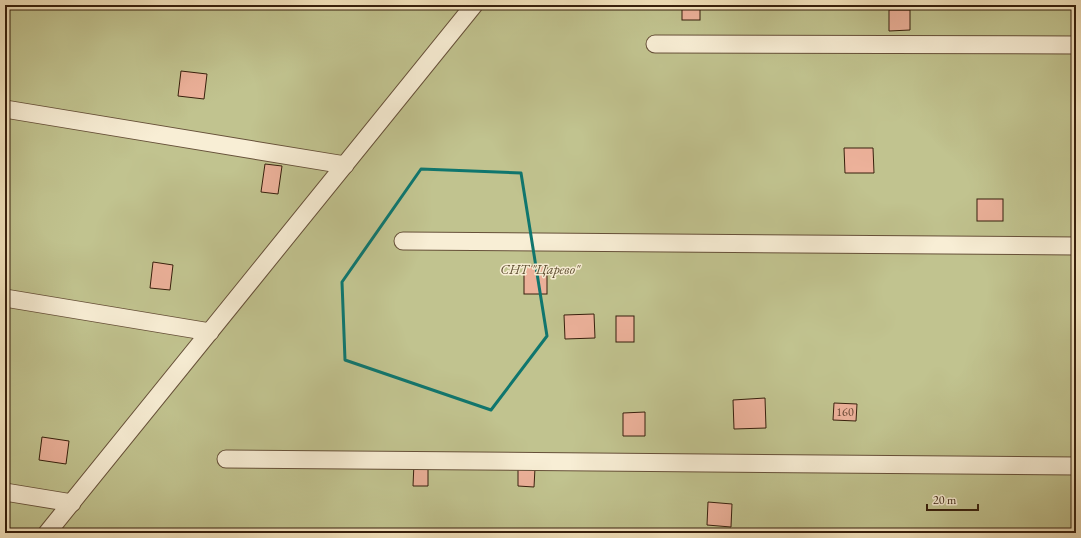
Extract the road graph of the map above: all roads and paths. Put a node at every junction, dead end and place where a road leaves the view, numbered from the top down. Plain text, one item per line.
1 (474, 5) edge
2 (656, 44) dead end
3 (1076, 45) edge
4 (5, 109) edge
5 (345, 165) junction
6 (403, 240) dead end
7 (1076, 246) edge
8 (5, 298) edge
9 (210, 332) junction
10 (226, 459) dead end
11 (1076, 466) edge
12 (5, 492) edge
13 (72, 502) junction
14 (47, 533) edge

1 - 5 street
2 - 3 street
4 - 5 street
5 - 9 street
6 - 7 street
8 - 9 street
9 - 13 street
10 - 11 street
12 - 13 street
13 - 14 street

